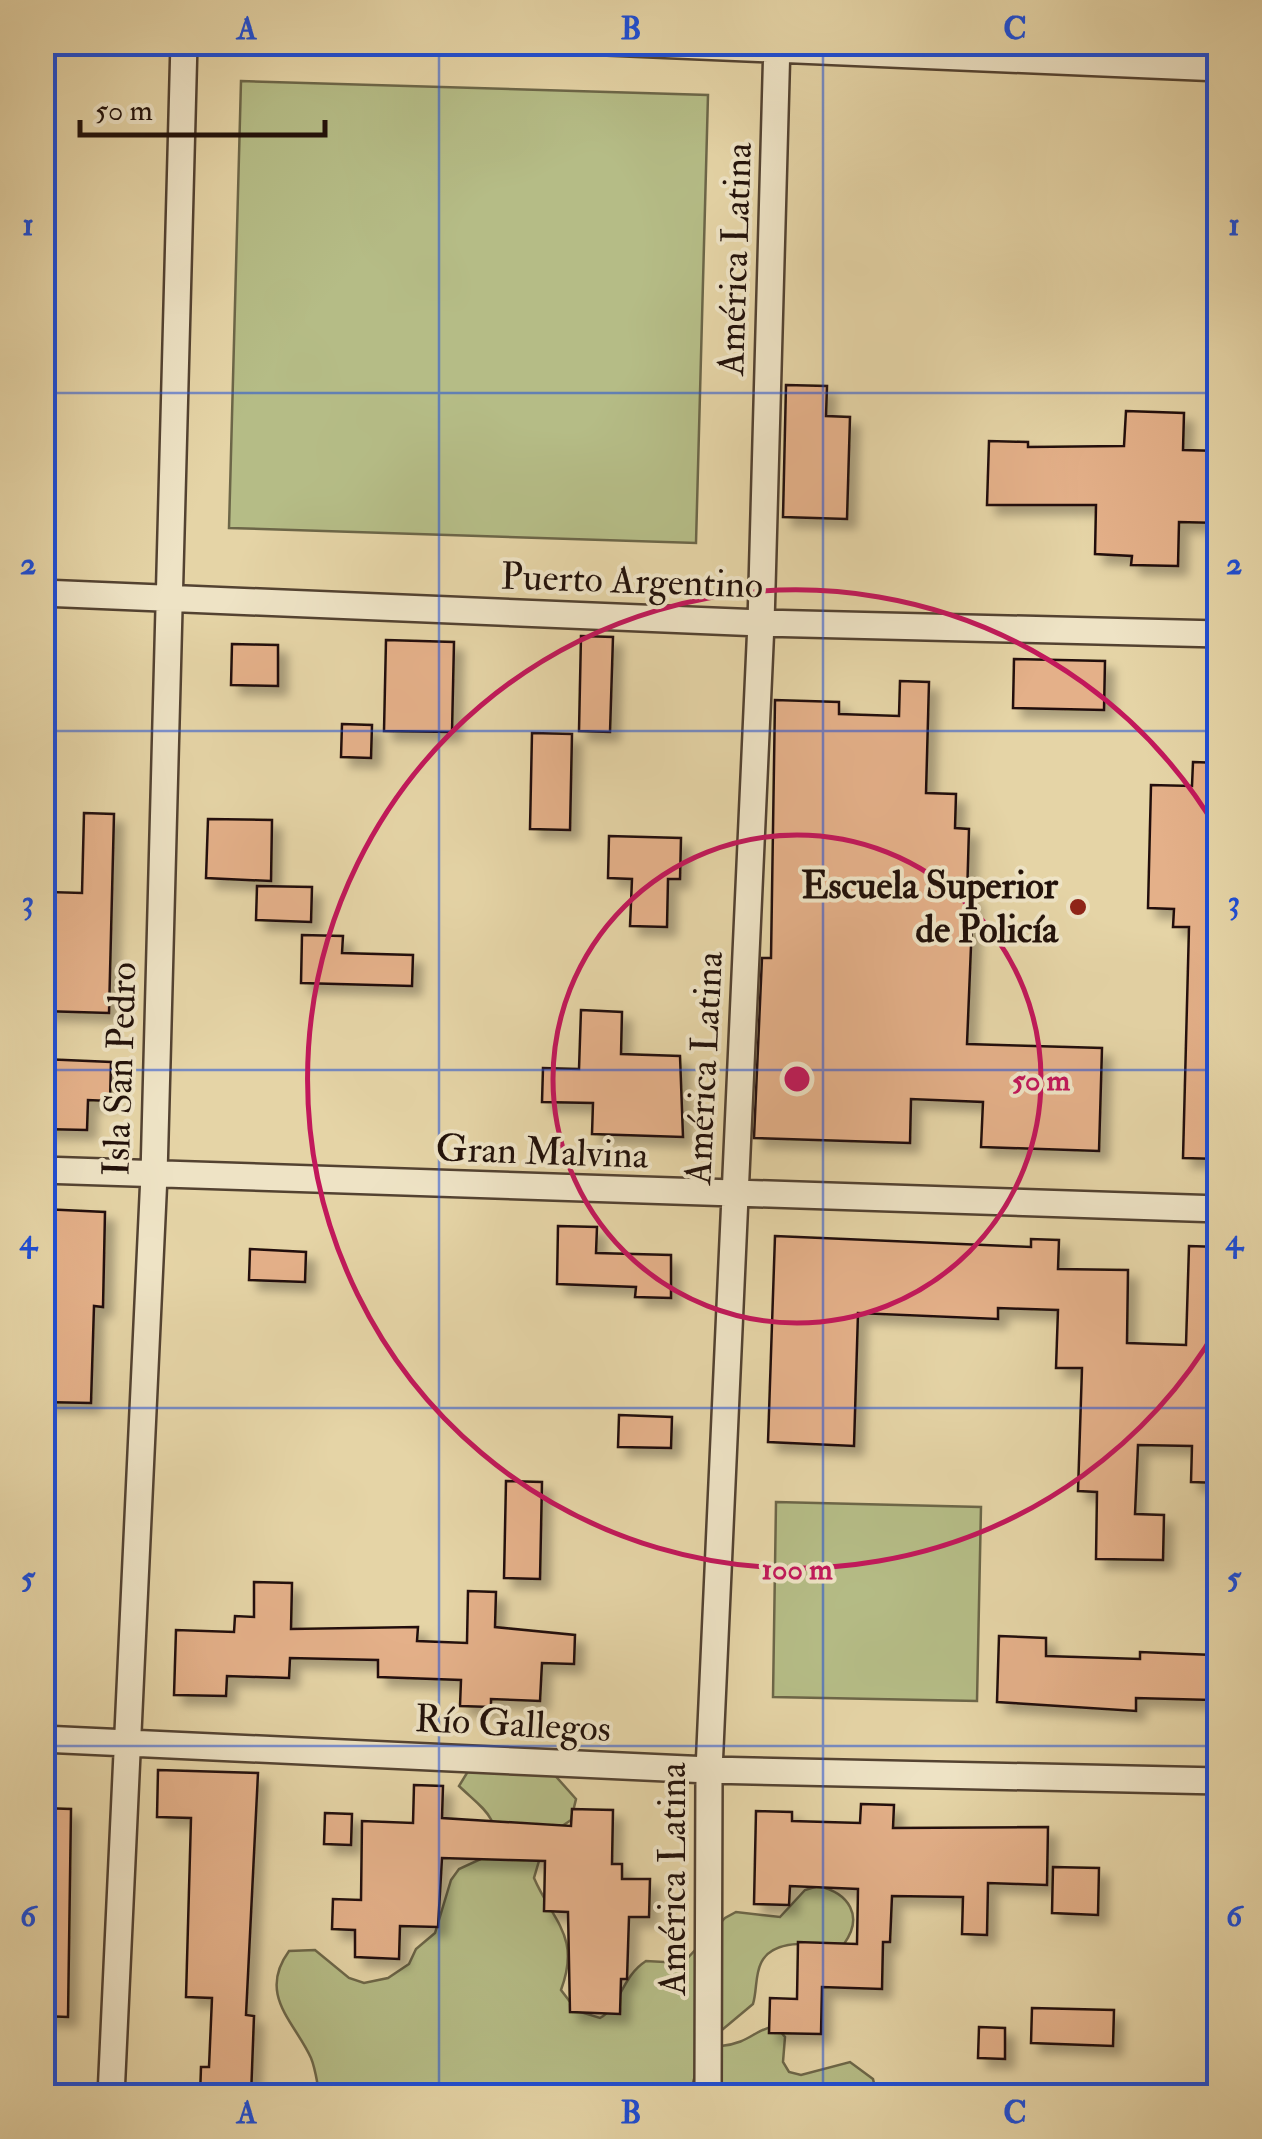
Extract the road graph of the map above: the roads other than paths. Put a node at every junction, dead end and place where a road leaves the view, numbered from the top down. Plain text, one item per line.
1 (184, 42) edge
2 (607, 42) edge
3 (777, 46) edge
4 (1220, 68) edge
5 (42, 593) edge
6 (169, 598) junction
7 (760, 623) junction
8 (1220, 634) edge
9 (42, 1170) edge
10 (154, 1174) junction
11 (735, 1196) junction
12 (1220, 1210) edge
13 (42, 1739) edge
14 (128, 1742) junction
15 (709, 1770) junction
16 (1220, 1781) edge
17 (111, 2096) edge
18 (708, 2096) edge

1 - 6 street, Isla San Pedro
2 - 3 street
3 - 4 street
3 - 7 street, América Latina
5 - 6 street, Puerto Argentino
6 - 7 street, Puerto Argentino
6 - 10 street, Isla San Pedro
7 - 8 street, Puerto Argentino
7 - 11 street, América Latina
9 - 10 street, Gran Malvina
10 - 11 street, Gran Malvina
10 - 14 street, Isla San Pedro
11 - 12 street, Gran Malvina
11 - 15 street, América Latina
13 - 14 street, Río Gallegos
14 - 15 street, Río Gallegos
14 - 17 street, Isla San Pedro
15 - 16 street, Río Gallegos
15 - 18 street, América Latina

